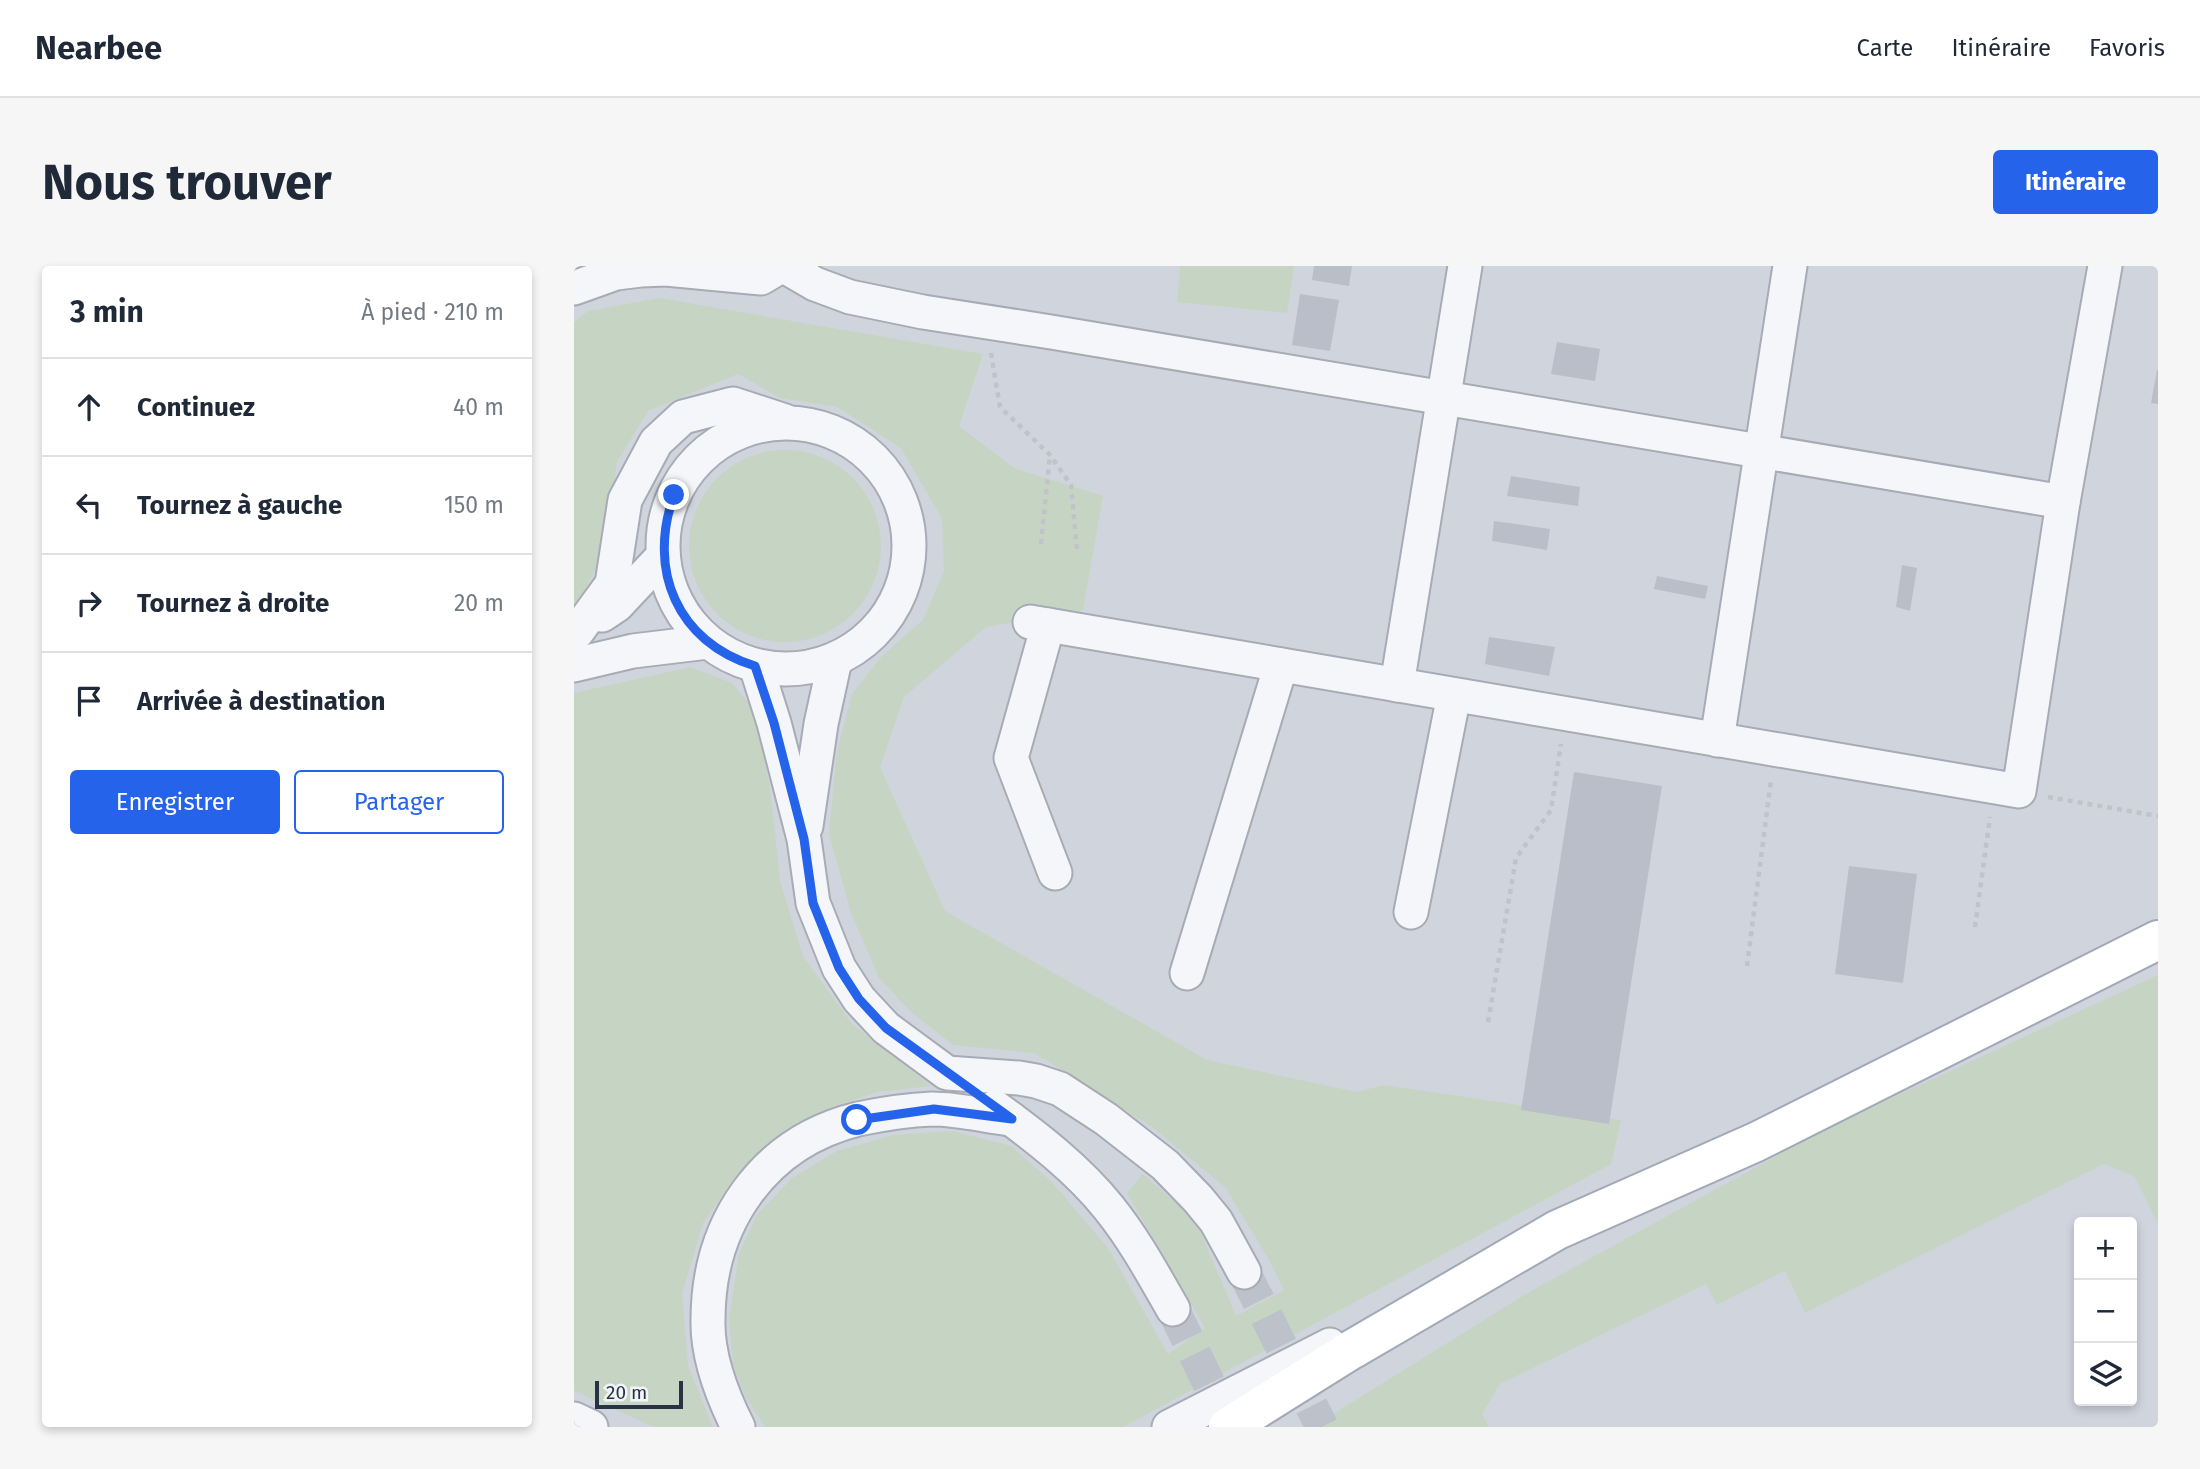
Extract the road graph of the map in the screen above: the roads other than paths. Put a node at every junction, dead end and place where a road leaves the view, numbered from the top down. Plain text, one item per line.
1 (782, 266) edge
2 (1465, 266) edge
3 (1790, 266) edge
4 (2105, 266) edge
5 (574, 288) edge
6 (1443, 397) junction
7 (794, 424) junction
8 (1760, 450) junction
9 (2063, 502) junction
10 (663, 556) junction
11 (576, 634) edge
12 (708, 642) junction
13 (835, 660) junction
14 (574, 665) edge
15 (755, 666) junction
16 (1281, 666) junction
17 (1397, 685) junction
18 (1454, 695) junction
19 (1717, 740) junction
20 (804, 839) junction
21 (1055, 873) dead end
22 (1411, 912) dead end
23 (2158, 940) edge
24 (1187, 973) dead end
25 (947, 1073) junction
26 (1012, 1119) junction
27 (1756, 1142) junction
28 (1557, 1230) junction
29 (1244, 1272) tunnel mouth
30 (1174, 1309) tunnel mouth
31 (574, 1419) edge
32 (591, 1427) edge
33 (738, 1427) edge
34 (1170, 1427) edge
35 (1228, 1427) edge
36 (1276, 1427) edge

1 - 5 street
1 - 6 street
2 - 6 street
3 - 8 street
4 - 9 street
6 - 8 street
6 - 17 street
7 - 10 street
7 - 11 street
7 - 13 street
8 - 9 street
8 - 19 street
9 - 19 street
10 - 11 street
10 - 12 street
12 - 14 street
12 - 15 street
13 - 15 street
13 - 20 street
15 - 20 street
16 - 17 street
16 - 21 street
16 - 24 street
17 - 18 street
18 - 19 street
18 - 22 street
20 - 25 street
23 - 27 main road
25 - 26 street
25 - 29 street
26 - 30 street
26 - 33 street
27 - 28 main road
27 - 36 main road
28 - 34 street
28 - 35 main road
31 - 32 street

